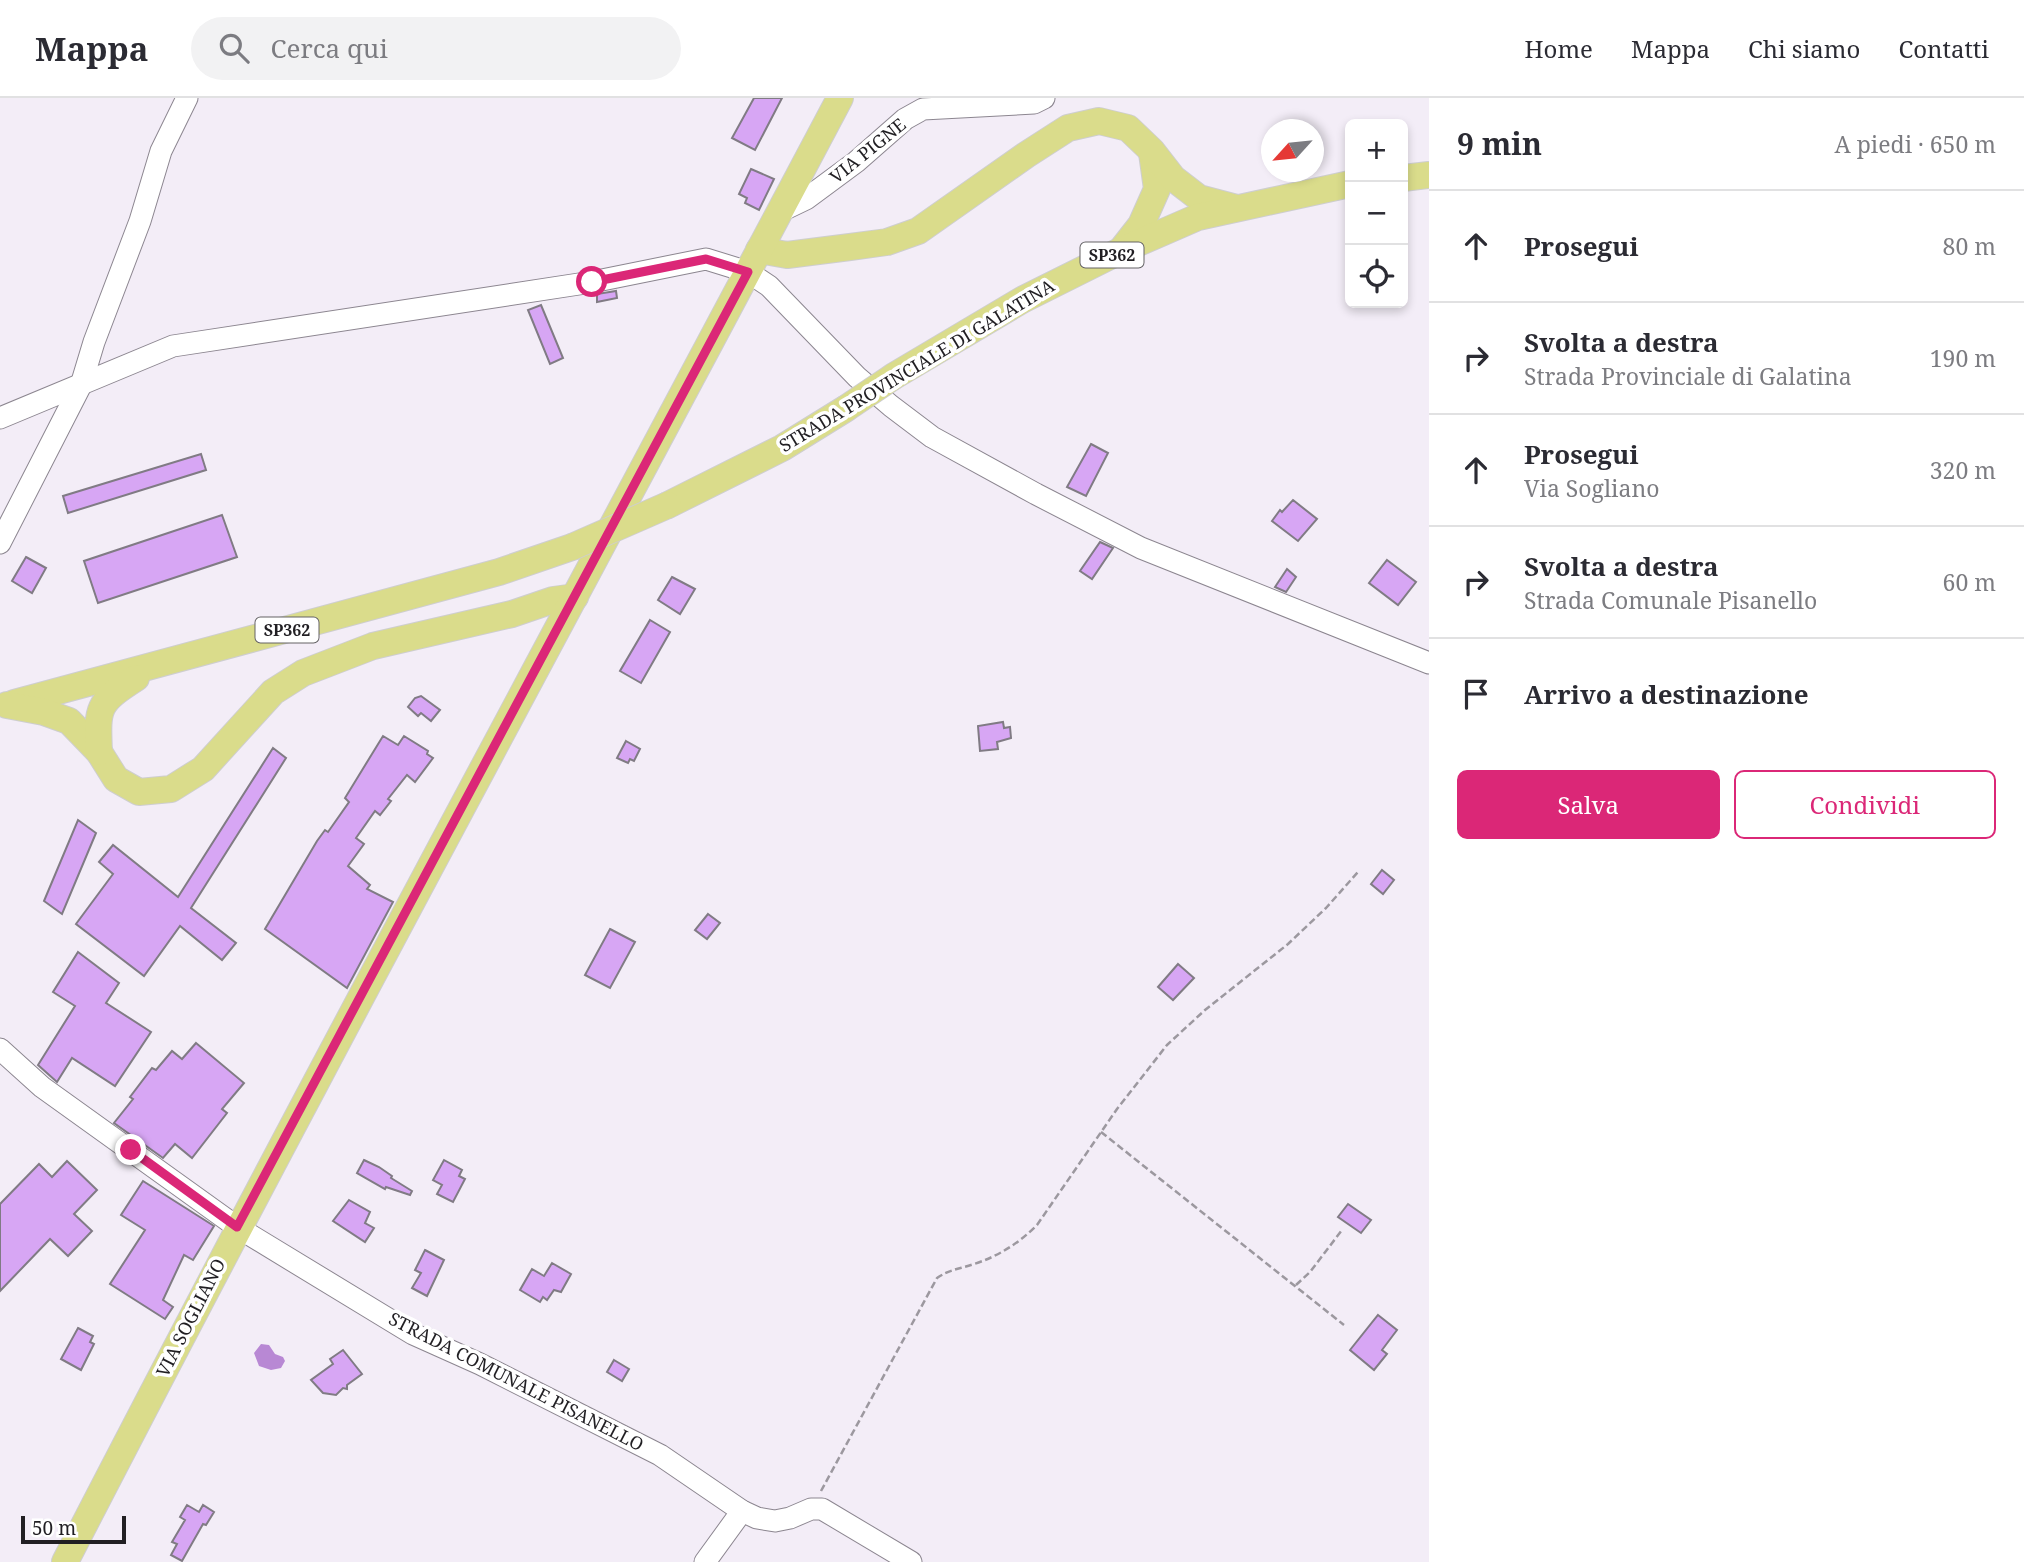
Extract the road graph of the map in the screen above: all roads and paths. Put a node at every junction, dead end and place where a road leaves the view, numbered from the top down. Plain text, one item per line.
1 (187, 98) edge
2 (839, 98) edge
3 (1044, 98) edge
4 (1152, 151) junction
5 (1429, 175) edge
6 (1408, 177) edge
7 (1345, 185) edge
8 (1237, 208) junction
9 (764, 240) junction
10 (1122, 250) junction
11 (81, 385) junction
12 (0, 418) edge
13 (0, 543) edge
14 (575, 597) junction
15 (512, 614) junction
16 (558, 631) junction
17 (1429, 663) edge
18 (158, 664) junction
19 (3, 706) edge
20 (99, 752) junction
21 (1358, 872) dead end
22 (0, 1049) edge
23 (1101, 1132) junction
24 (237, 1227) junction
25 (1342, 1230) dead end
26 (1296, 1285) junction
27 (1344, 1325) dead end
28 (811, 1509) junction
29 (742, 1511) junction
30 (65, 1562) edge
31 (705, 1562) edge
32 (911, 1562) edge

1 - 11 street
2 - 9 main road
3 - 9 street, VIA PIGNE
4 - 8 main road
4 - 9 main road
4 - 10 main road
5 - 6 main road
7 - 8 main road, STRADA PROVINCIALE DI GALATINA / SP362
8 - 10 main road, STRADA PROVINCIALE DI GALATINA / SP362
9 - 11 street
9 - 14 main road
9 - 17 street
10 - 18 main road, STRADA PROVINCIALE DI GALATINA / SP362, bridge
11 - 12 street
11 - 13 street
14 - 15 main road
14 - 16 main road
15 - 16 main road
15 - 20 main road
16 - 24 main road, VIA SOGLIANO
18 - 19 main road, STRADA PROVINCIALE DI GALATINA / SP362
18 - 20 main road
19 - 20 main road
21 - 23 path
22 - 24 street, STRADA COMUNALE PISANELLO
23 - 26 path
23 - 28 path
24 - 29 street, STRADA COMUNALE PISANELLO
24 - 30 main road, VIA SOGLIANO
25 - 26 path
26 - 27 path
28 - 29 street, STRADA COMUNALE PISANELLO
28 - 32 street
29 - 31 street

